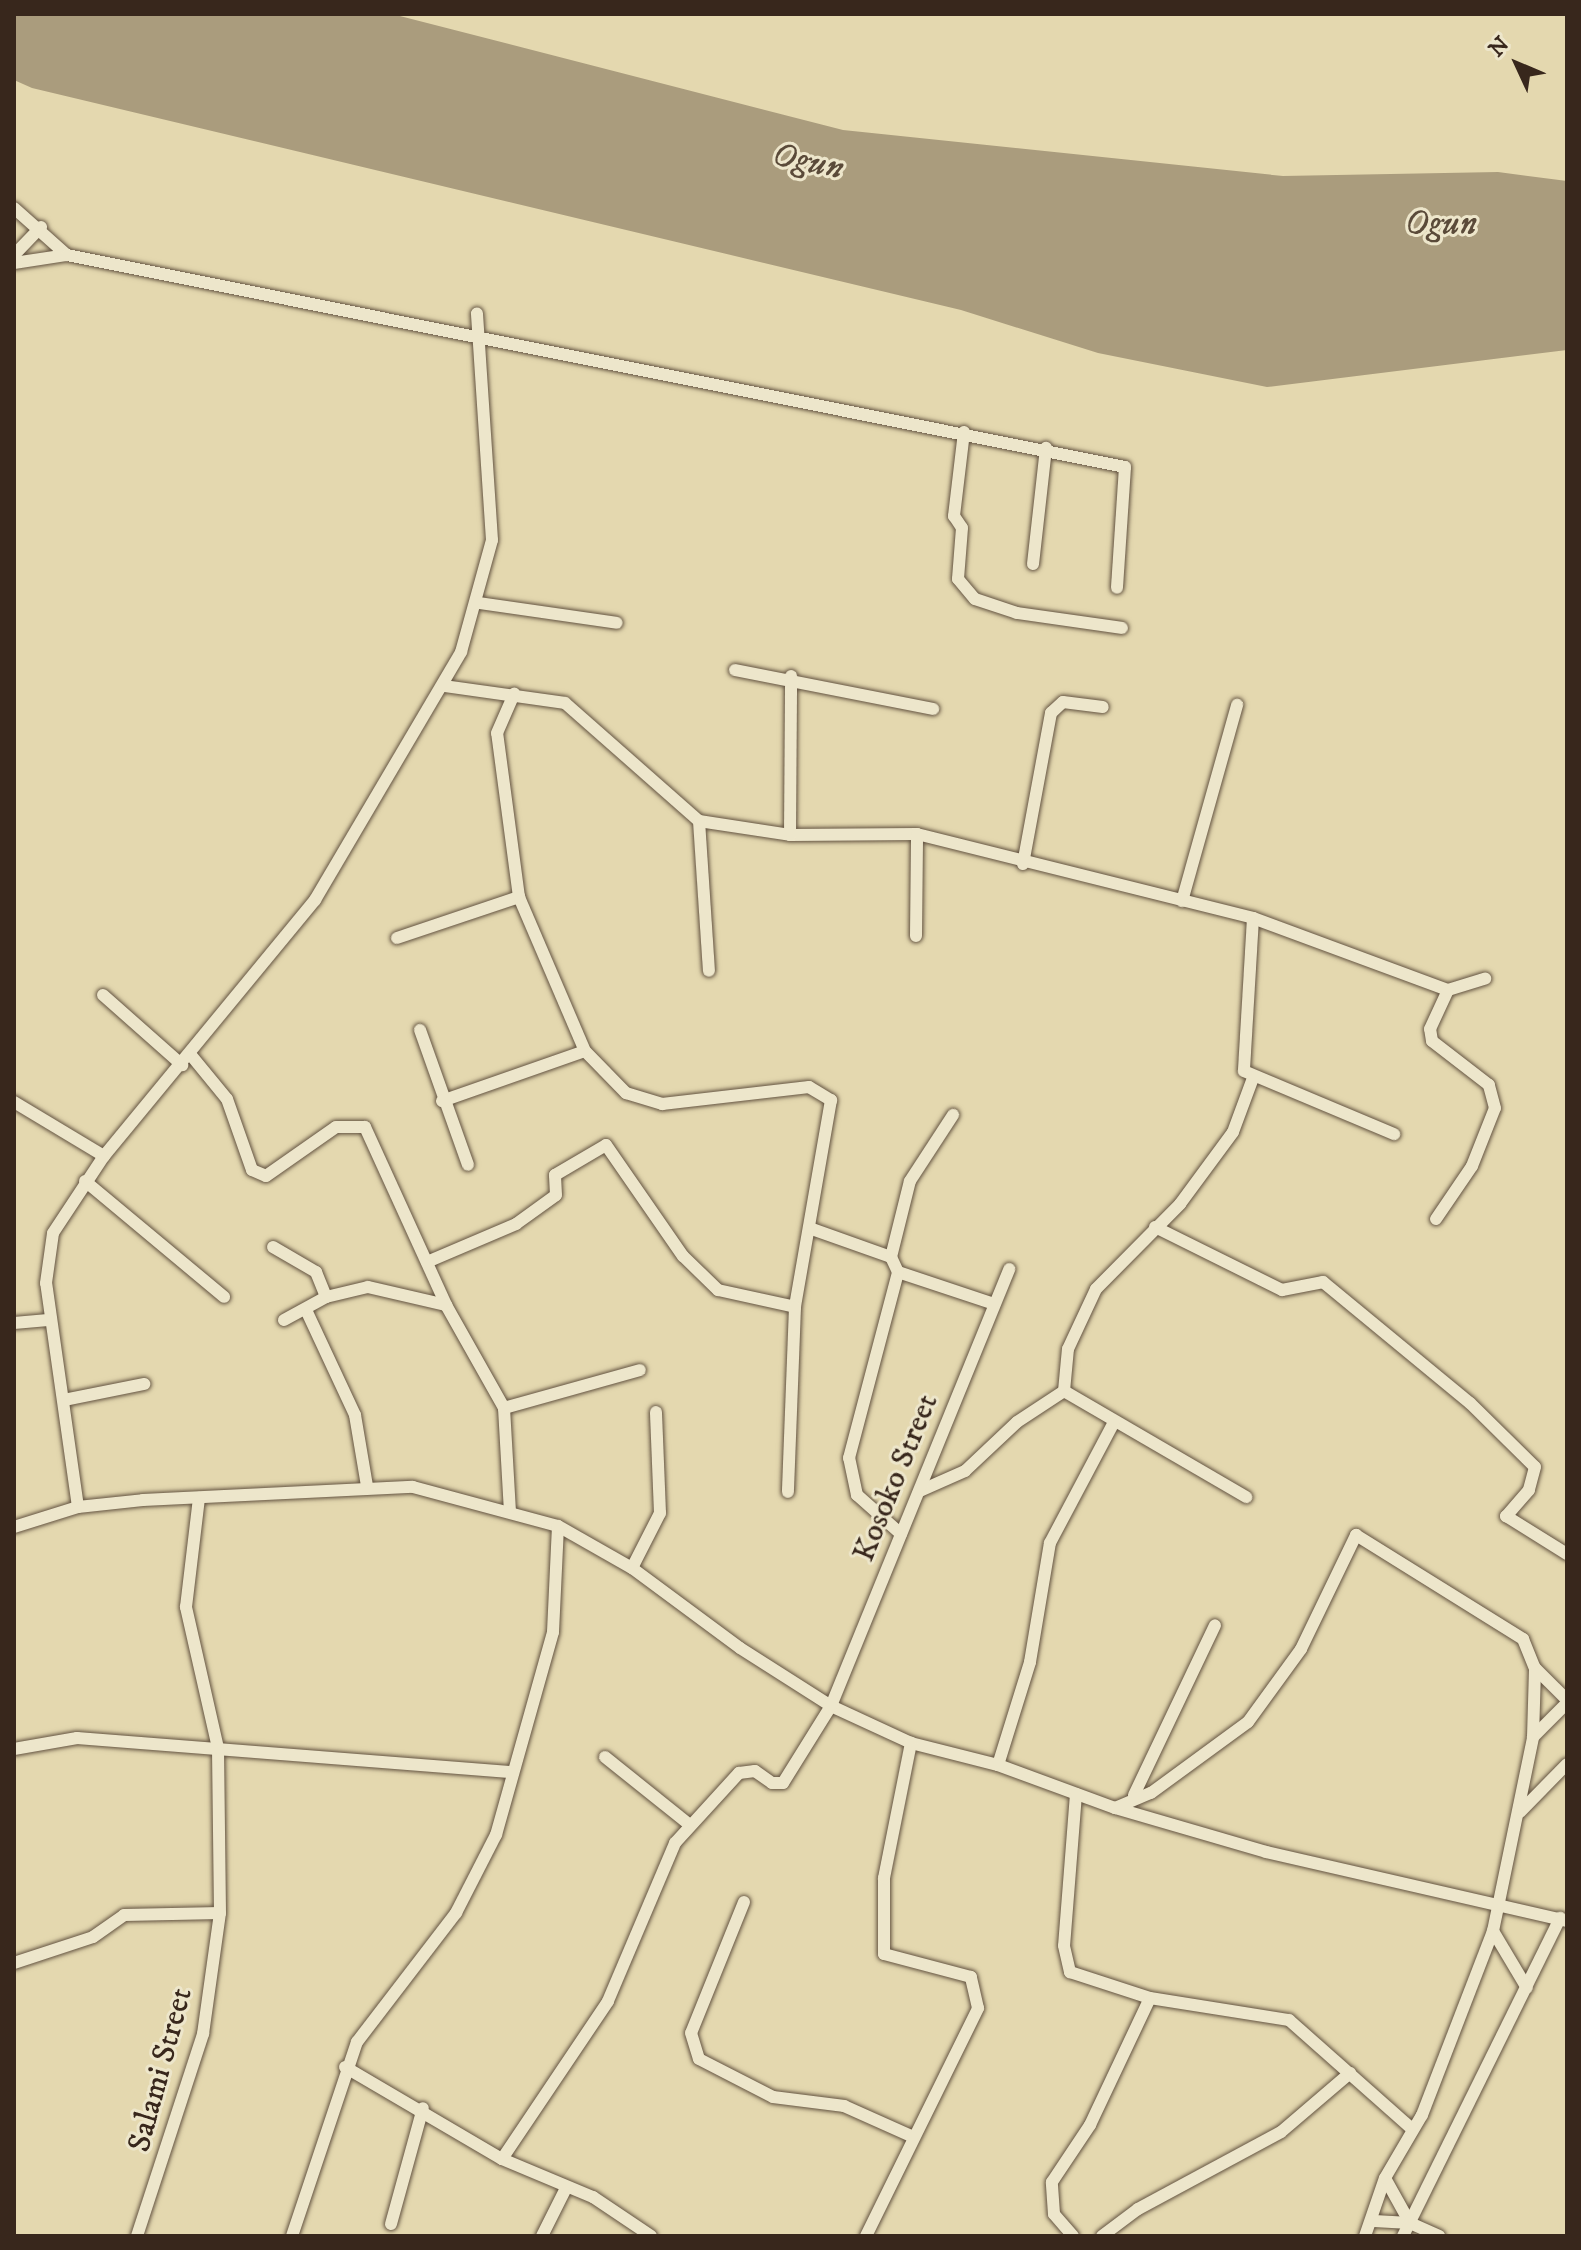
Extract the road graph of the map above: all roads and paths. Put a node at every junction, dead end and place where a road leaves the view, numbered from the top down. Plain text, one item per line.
1 (14, 208) edge
2 (41, 227) junction
3 (14, 255) edge
4 (67, 255) junction
5 (14, 263) edge
6 (477, 313) dead end
7 (474, 336) junction
8 (964, 432) junction
9 (1046, 448) junction
10 (1033, 564) dead end
11 (1117, 588) dead end
12 (479, 603) junction
13 (617, 623) dead end
14 (1122, 628) dead end
15 (735, 670) dead end
16 (791, 676) junction
17 (444, 686) junction
18 (514, 694) junction
19 (1237, 705) dead end
20 (1103, 707) dead end
21 (933, 709) dead end
22 (699, 821) junction
23 (917, 834) junction
24 (790, 835) junction
25 (1023, 864) junction
26 (519, 897) junction
27 (1182, 901) junction
28 (1253, 918) junction
29 (916, 936) dead end
30 (397, 938) dead end
31 (709, 971) dead end
32 (1485, 979) dead end
33 (1448, 990) junction
34 (103, 995) dead end
35 (420, 1030) dead end
36 (585, 1051) junction
37 (186, 1060) junction
38 (1253, 1078) junction
39 (442, 1101) junction
40 (14, 1102) edge
41 (953, 1115) dead end
42 (1394, 1134) dead end
43 (104, 1156) junction
44 (468, 1165) dead end
45 (85, 1181) junction
46 (1436, 1219) dead end
47 (1155, 1227) junction
48 (812, 1229) junction
49 (273, 1247) dead end
50 (891, 1257) junction
51 (427, 1262) junction
52 (1009, 1269) dead end
53 (898, 1272) junction
54 (224, 1297) dead end
55 (326, 1297) junction
56 (994, 1304) junction
57 (446, 1305) junction
58 (795, 1307) junction
59 (307, 1312) junction
60 (51, 1320) junction
61 (284, 1320) dead end
62 (14, 1323) edge
63 (640, 1370) dead end
64 (144, 1384) dead end
65 (1064, 1391) junction
66 (64, 1400) junction
67 (504, 1408) junction
68 (656, 1412) dead end
69 (1114, 1422) junction
70 (367, 1486) junction
71 (922, 1490) junction
72 (788, 1492) dead end
73 (1246, 1497) dead end
74 (199, 1498) junction
75 (78, 1507) junction
76 (510, 1512) junction
77 (558, 1526) junction
78 (14, 1527) edge
79 (901, 1534) junction
80 (1567, 1554) edge
81 (632, 1568) junction
82 (1215, 1625) dead end
83 (1535, 1668) junction
84 (1567, 1702) edge
85 (831, 1706) junction
86 (1533, 1737) junction
87 (911, 1743) junction
88 (218, 1748) junction
89 (14, 1749) edge
90 (605, 1757) dead end
91 (1567, 1764) edge
92 (998, 1765) junction
93 (513, 1772) junction
94 (1076, 1794) junction
95 (1134, 1795) junction
96 (1115, 1808) junction
97 (1520, 1812) junction
98 (690, 1825) junction
99 (744, 1902) dead end
100 (1497, 1903) junction
101 (220, 1913) junction
102 (1563, 1920) edge
103 (1493, 1931) junction
104 (14, 1963) edge
105 (1527, 1988) junction
106 (1150, 1998) junction
107 (345, 2067) junction
108 (1350, 2073) junction
109 (423, 2108) junction
110 (1412, 2129) junction
111 (911, 2136) junction
112 (502, 2159) junction
113 (1385, 2178) junction
114 (566, 2188) junction
115 (1374, 2221) junction
116 (1410, 2223) junction
117 (391, 2224) dead end
118 (137, 2236) edge
119 (292, 2236) edge
120 (542, 2236) edge
121 (651, 2236) edge
122 (866, 2236) edge
123 (1073, 2236) edge
124 (1102, 2236) edge
125 (1365, 2236) edge
126 (1403, 2236) edge
127 (1439, 2236) edge

1 - 2 street
2 - 3 street
2 - 4 street
4 - 5 street
4 - 7 street
6 - 7 street
7 - 8 street
7 - 12 street
8 - 9 street
8 - 14 street
9 - 10 street
9 - 11 street
12 - 13 street
12 - 17 street
15 - 16 street
16 - 21 street
16 - 24 street
17 - 18 street
17 - 37 street
18 - 22 street
18 - 26 street
19 - 27 street
20 - 25 street
22 - 24 street
22 - 31 street
23 - 24 street
23 - 25 street
23 - 29 street
25 - 27 street
26 - 30 street
26 - 36 street
27 - 28 street
28 - 33 street
28 - 38 street
32 - 33 street
33 - 46 street
34 - 37 street
35 - 39 street
36 - 39 street
36 - 48 street
37 - 43 street
37 - 51 street
38 - 42 street
38 - 47 street
39 - 44 street
40 - 43 street
41 - 50 street
43 - 45 street
45 - 54 street
45 - 60 street
47 - 65 street
47 - 80 street
48 - 50 street
48 - 58 street
49 - 55 street
50 - 53 street
51 - 57 street
51 - 58 street
52 - 56 street, Kosoko Street
53 - 56 street
53 - 79 street
55 - 57 street
55 - 59 street
56 - 71 street, Kosoko Street
57 - 67 street
58 - 72 street
59 - 61 street
59 - 70 street
60 - 62 street
60 - 66 street
63 - 67 street
64 - 66 street
65 - 69 street
65 - 71 street
66 - 75 street
67 - 76 street
68 - 81 street
69 - 73 street
69 - 92 street
70 - 74 street
70 - 76 street
71 - 79 street, Kosoko Street
74 - 75 street
74 - 88 street
75 - 78 street
76 - 77 street
77 - 81 street
77 - 93 street
79 - 85 street, Kosoko Street
81 - 85 street
82 - 95 street
83 - 84 street
83 - 86 street
83 - 95 street
84 - 86 street
85 - 87 street
85 - 98 street, Kosoko Street
86 - 97 street
87 - 92 street
87 - 111 street
88 - 89 street
88 - 93 street
88 - 101 street, Salami Street
90 - 98 street
91 - 97 street
92 - 94 street
93 - 107 street
94 - 96 street
94 - 106 street
95 - 96 street
96 - 100 street
97 - 100 street
98 - 112 street
99 - 111 street
100 - 102 street
100 - 103 street
101 - 104 street
101 - 118 street, Salami Street
102 - 105 street
103 - 105 street
103 - 110 street
105 - 116 street
106 - 108 street
106 - 123 street
107 - 109 street
107 - 119 street
108 - 110 street
108 - 124 street
109 - 112 street
109 - 117 street
110 - 113 street
111 - 122 street
112 - 114 street
113 - 115 street
113 - 116 street
114 - 120 street
114 - 121 street
115 - 116 street
115 - 125 street
116 - 126 street
116 - 127 street

